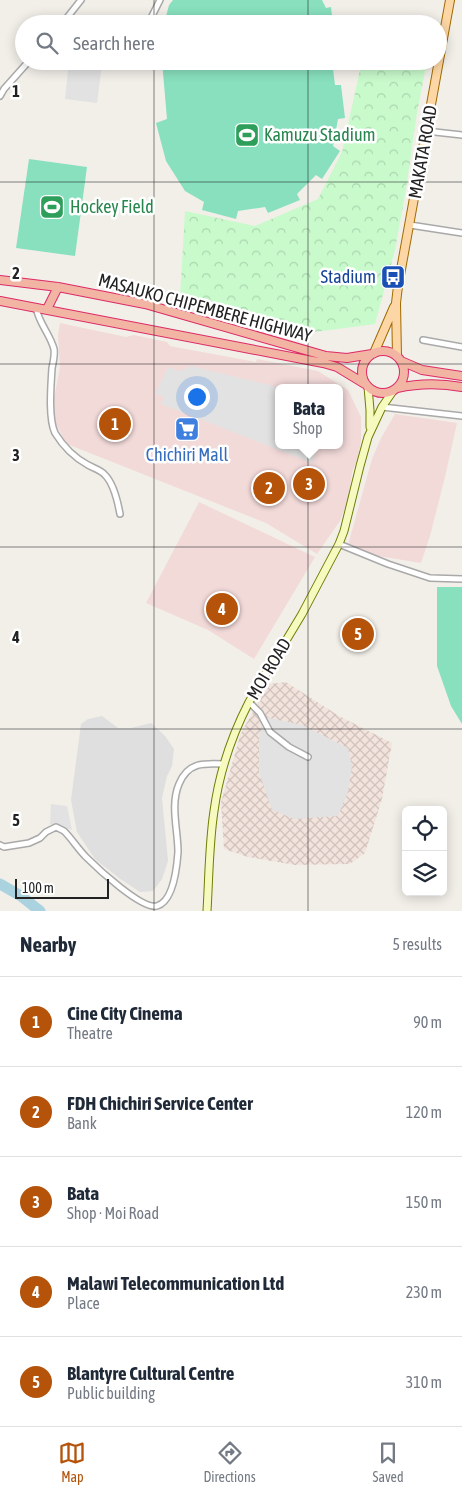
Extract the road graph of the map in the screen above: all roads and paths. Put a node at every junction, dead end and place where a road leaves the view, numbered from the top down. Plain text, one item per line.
1 (81, 0) edge
2 (160, 0) edge
3 (450, 0) edge
4 (69, 15) edge
5 (152, 15) edge
6 (447, 16) edge
7 (20, 70) edge
8 (437, 70) edge
9 (2, 88) edge
10 (0, 96) edge
11 (426, 130) junction
12 (462, 135) edge
13 (410, 225) junction
14 (462, 233) edge
15 (0, 280) edge
16 (58, 287) junction
17 (0, 301) edge
18 (396, 303) junction
19 (36, 308) junction
20 (47, 310) junction
21 (424, 340) dead end
22 (462, 347) edge
23 (373, 353) junction
24 (399, 359) junction
25 (462, 376) edge
26 (367, 386) junction
27 (462, 387) edge
28 (395, 390) junction
29 (382, 407) junction
30 (462, 416) edge
31 (368, 437) junction
32 (120, 514) dead end
33 (339, 544) junction
34 (462, 579) edge
35 (249, 702) junction
36 (308, 757) dead end
37 (224, 764) junction
38 (0, 845) edge
39 (158, 909) edge
40 (207, 911) edge

1 - 4 street
2 - 5 street
3 - 6 main road, MAKATA ROAD
7 - 9 street
8 - 11 main road, MAKATA ROAD
9 - 10 street
11 - 12 street
11 - 13 main road, MAKATA ROAD
13 - 14 street
13 - 18 main road, MAKATA ROAD
15 - 16 highway, MASAUKO CHIPEMBERE HIGHWAY
16 - 20 highway
16 - 23 highway, MASAUKO CHIPEMBERE HIGHWAY
17 - 19 highway, MASAUKO CHIPEMBERE HIGHWAY
18 - 23 main road, MAKATA ROAD
18 - 24 main road, MAKATA ROAD
19 - 20 highway, MASAUKO CHIPEMBERE HIGHWAY
19 - 32 street
20 - 26 highway, MASAUKO CHIPEMBERE HIGHWAY
21 - 22 street
23 - 24 highway
23 - 26 highway
24 - 25 highway
24 - 28 highway
26 - 28 highway
26 - 31 main road
27 - 28 highway
28 - 29 main road
29 - 30 street
29 - 31 main road
31 - 33 main road, MOI ROAD
33 - 34 street
33 - 35 main road, MOI ROAD
35 - 36 street
35 - 37 main road, MOI ROAD
37 - 39 street
37 - 40 main road, MOI ROAD
38 - 39 street

